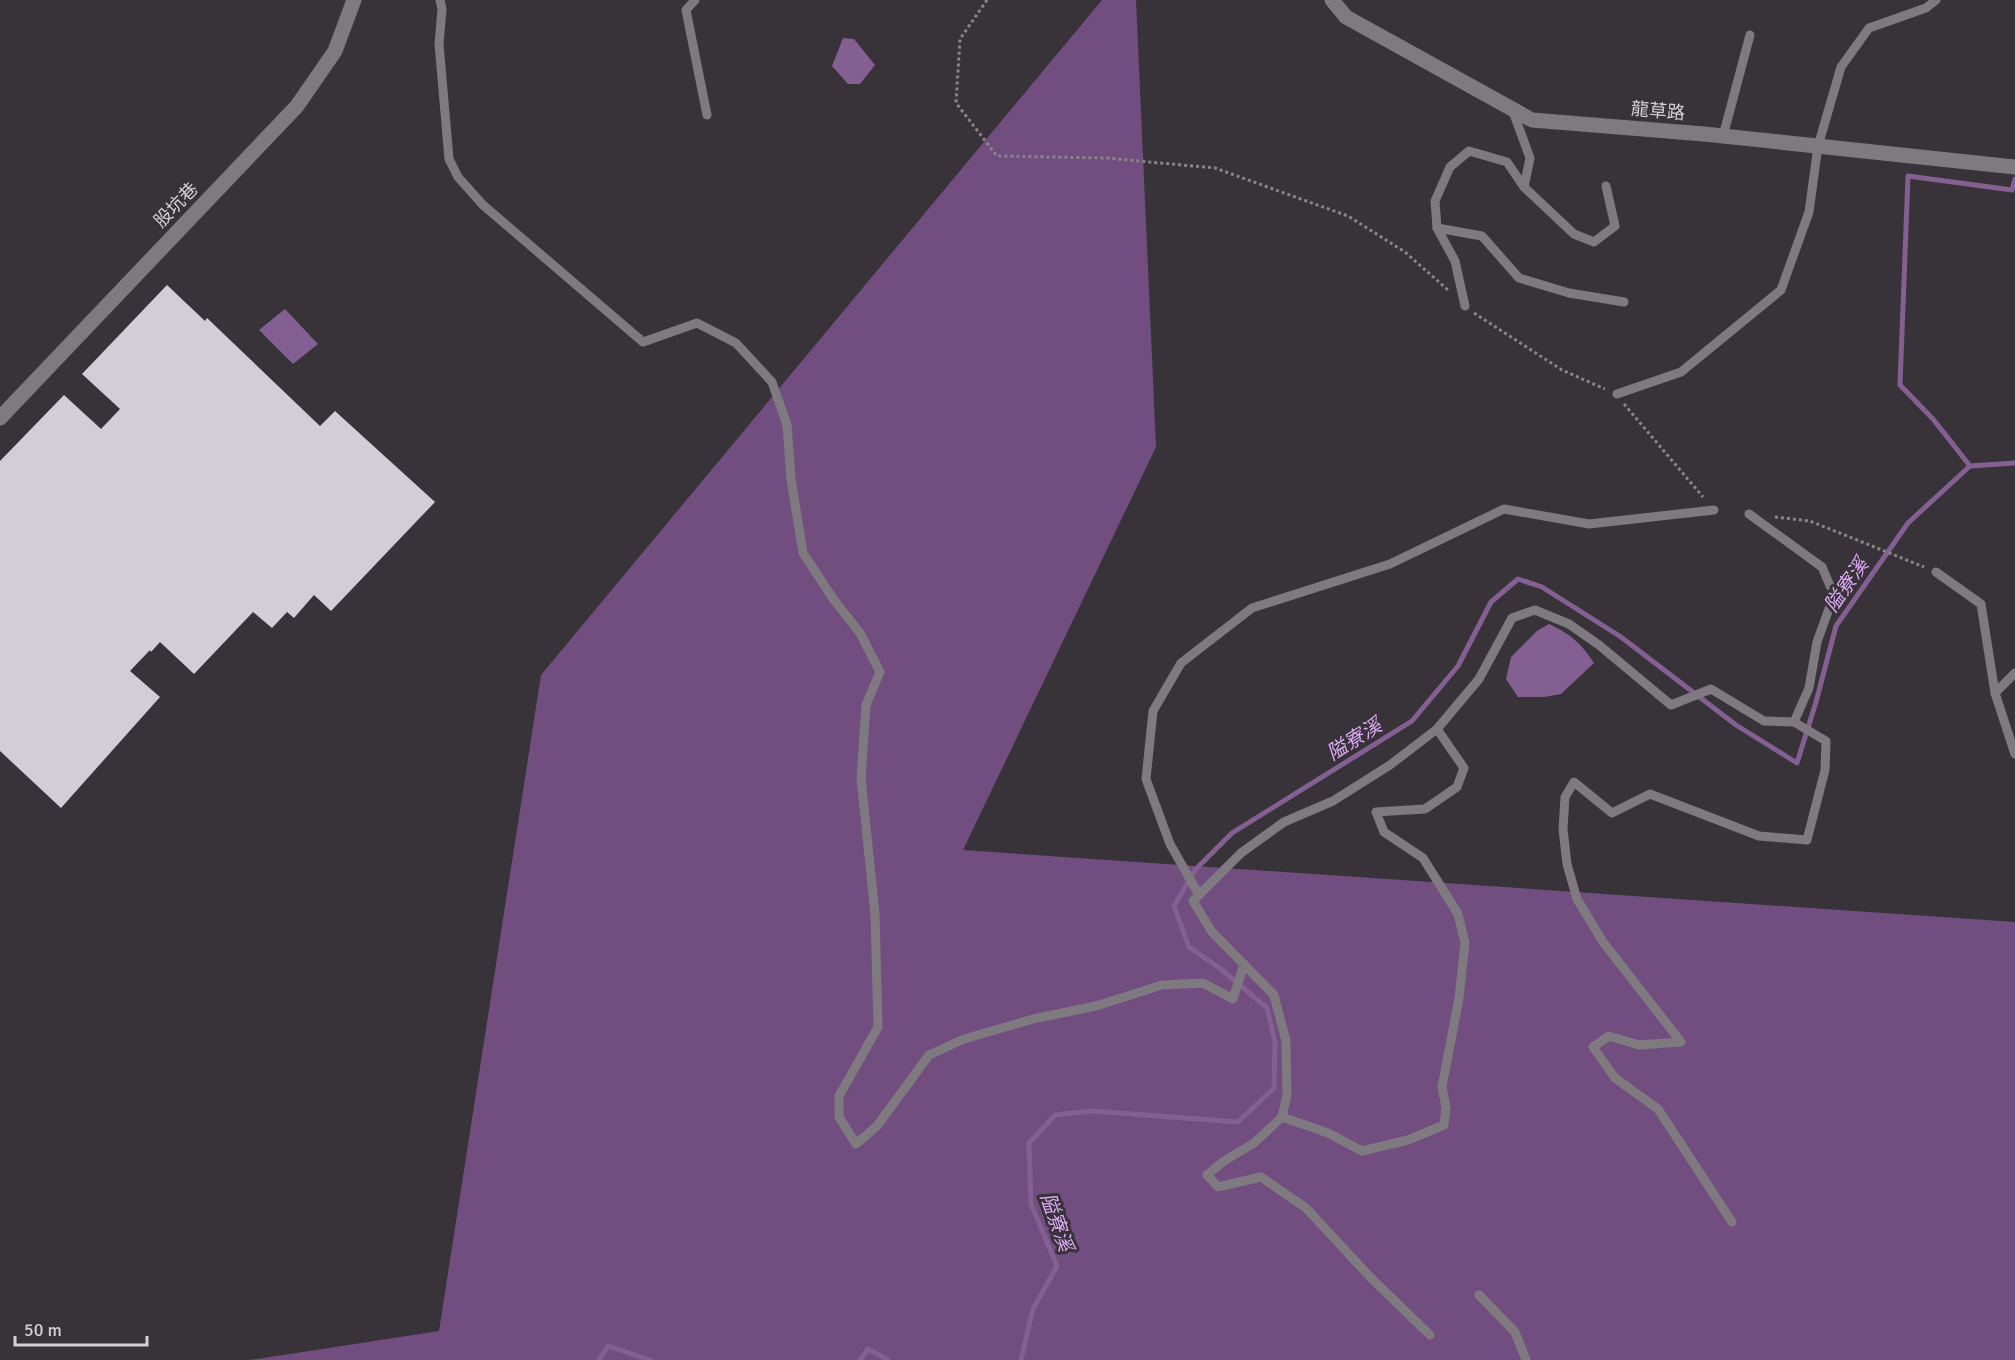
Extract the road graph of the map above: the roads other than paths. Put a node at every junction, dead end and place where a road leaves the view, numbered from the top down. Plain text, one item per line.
1 (354, 0) edge
2 (440, 0) edge
3 (695, 0) edge
4 (1332, 0) edge
5 (1936, 0) edge
6 (1750, 35) dead end
7 (1512, 109) junction
8 (707, 115) dead end
9 (1723, 136) junction
10 (1818, 146) junction
11 (2015, 166) edge
12 (1606, 186) dead end
13 (1524, 187) junction
14 (1437, 228) junction
15 (1624, 302) dead end
16 (1465, 306) road end
17 (1617, 394) road end
18 (0, 418) edge
19 (1714, 510) road end
20 (1749, 514) road end
21 (1936, 572) road end
22 (2015, 673) edge
23 (1995, 693) junction
24 (1795, 723) junction
25 (1437, 729) junction
26 (2015, 754) edge
27 (1198, 894) junction
28 (1244, 964) junction
29 (1282, 1117) junction
30 (1732, 1222) dead end
31 (1479, 1295) dead end
32 (1430, 1335) dead end
33 (1526, 1360) edge

1 - 18 street, 股坑巷
2 - 28 lane
3 - 8 lane
4 - 7 street, 龍草路
5 - 10 lane
6 - 9 lane
7 - 9 street, 龍草路
7 - 13 lane
9 - 10 street, 龍草路
10 - 11 street, 龍草路
10 - 17 lane
12 - 13 lane
13 - 14 lane
14 - 15 lane
14 - 16 lane
19 - 27 lane
20 - 24 lane
21 - 23 lane
22 - 23 lane
23 - 26 lane
24 - 25 lane
24 - 30 lane
25 - 27 lane
25 - 29 lane
27 - 28 lane
28 - 29 lane
29 - 32 lane
31 - 33 lane

